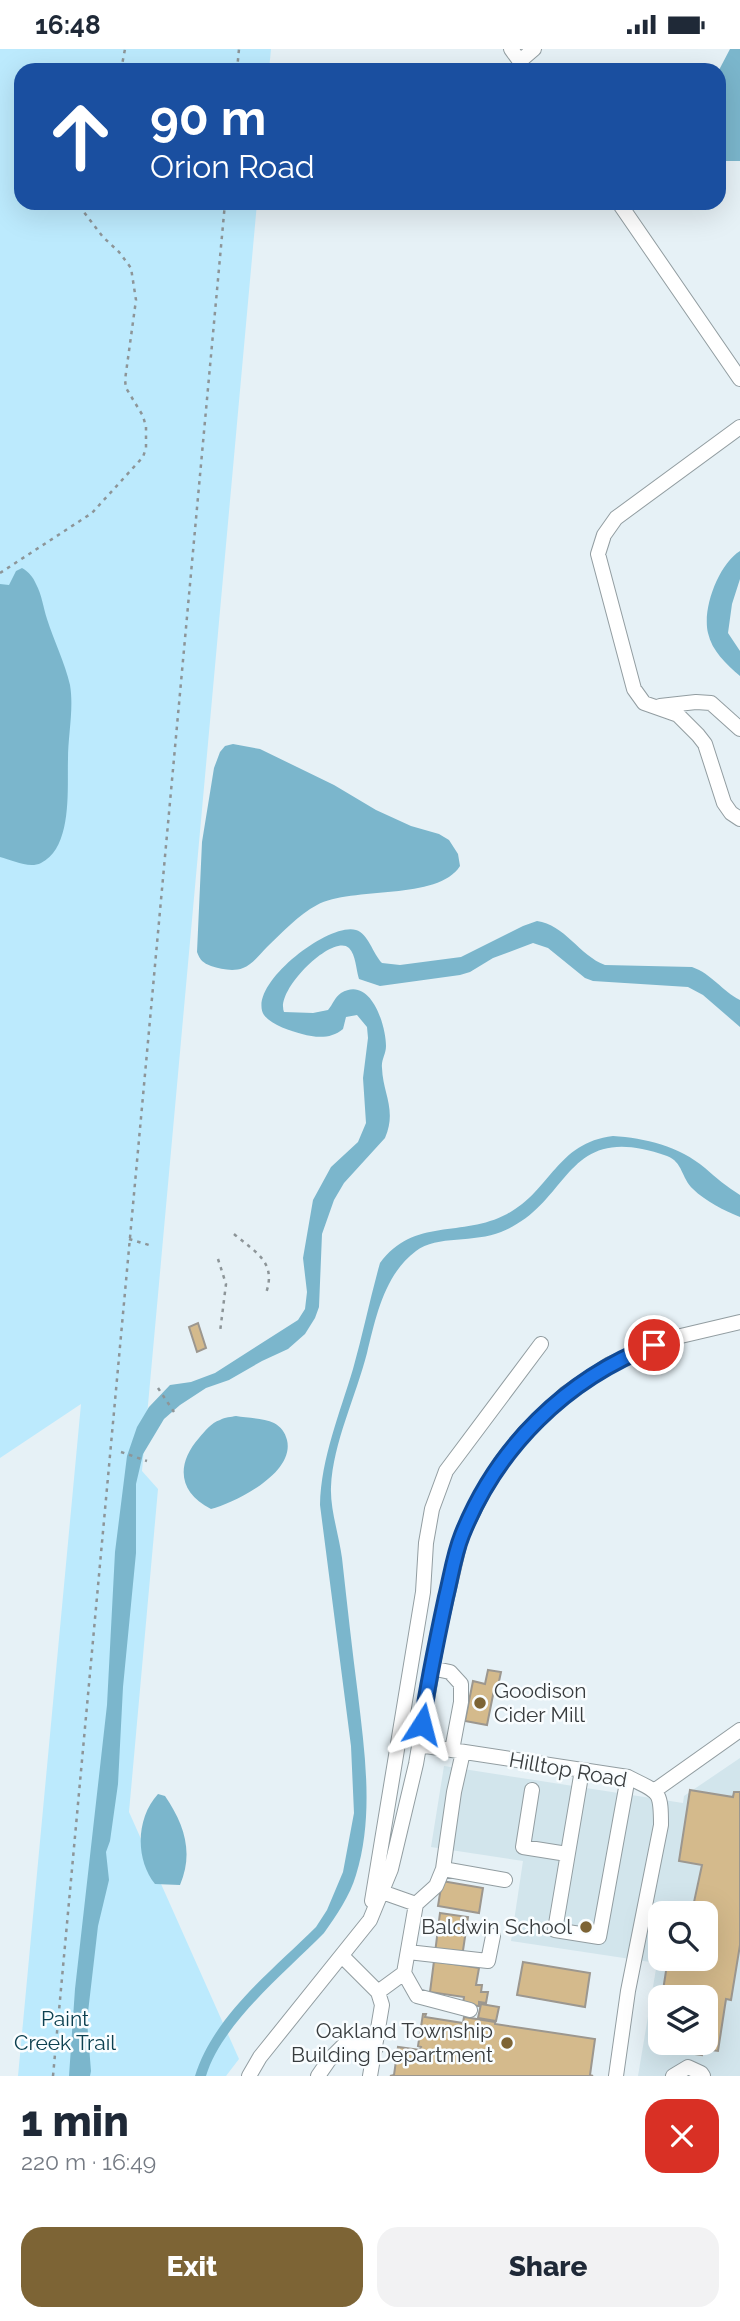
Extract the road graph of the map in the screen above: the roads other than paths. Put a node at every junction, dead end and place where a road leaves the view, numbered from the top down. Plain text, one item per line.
1 (534, 49) edge
2 (519, 60) edge
3 (624, 210) edge
4 (740, 379) edge
5 (740, 427) edge
6 (659, 706) junction
7 (740, 729) edge
8 (740, 819) edge
9 (740, 1322) edge
10 (541, 1344) dead end
11 (431, 1668) junction
12 (740, 1730) edge
13 (419, 1745) junction
14 (457, 1751) junction
15 (582, 1770) junction
16 (628, 1777) junction
17 (532, 1790) dead end
18 (654, 1791) junction
19 (567, 1854) junction
20 (443, 1869) junction
21 (505, 1879) dead end
22 (382, 1892) junction
23 (416, 1904) junction
24 (370, 1920) junction
25 (493, 1936) dead end
26 (408, 1952) junction
27 (342, 1956) junction
28 (404, 1973) junction
29 (379, 1992) junction
30 (470, 2010) dead end
31 (376, 2048) junction
32 (249, 2076) edge
33 (318, 2076) edge
34 (370, 2076) edge
35 (616, 2076) edge
36 (673, 2076) edge
37 (703, 2076) edge

1 - 2 street
3 - 4 street
5 - 6 street
6 - 7 street
6 - 8 street
9 - 11 street
10 - 24 street
11 - 13 street
11 - 14 street
12 - 18 street, Hilltop Road
13 - 14 street, Hilltop Road
13 - 22 street
14 - 15 street, Hilltop Road
14 - 20 street
15 - 16 street, Hilltop Road
15 - 19 street
16 - 18 street, Hilltop Road
16 - 19 street
17 - 19 street
18 - 35 street
20 - 21 street
20 - 23 street
22 - 23 street
22 - 24 street
23 - 26 street
24 - 27 street
25 - 26 street
26 - 28 street
27 - 29 street
27 - 32 street
28 - 29 street
28 - 30 street
29 - 31 street
31 - 33 street
31 - 34 street
36 - 37 street

